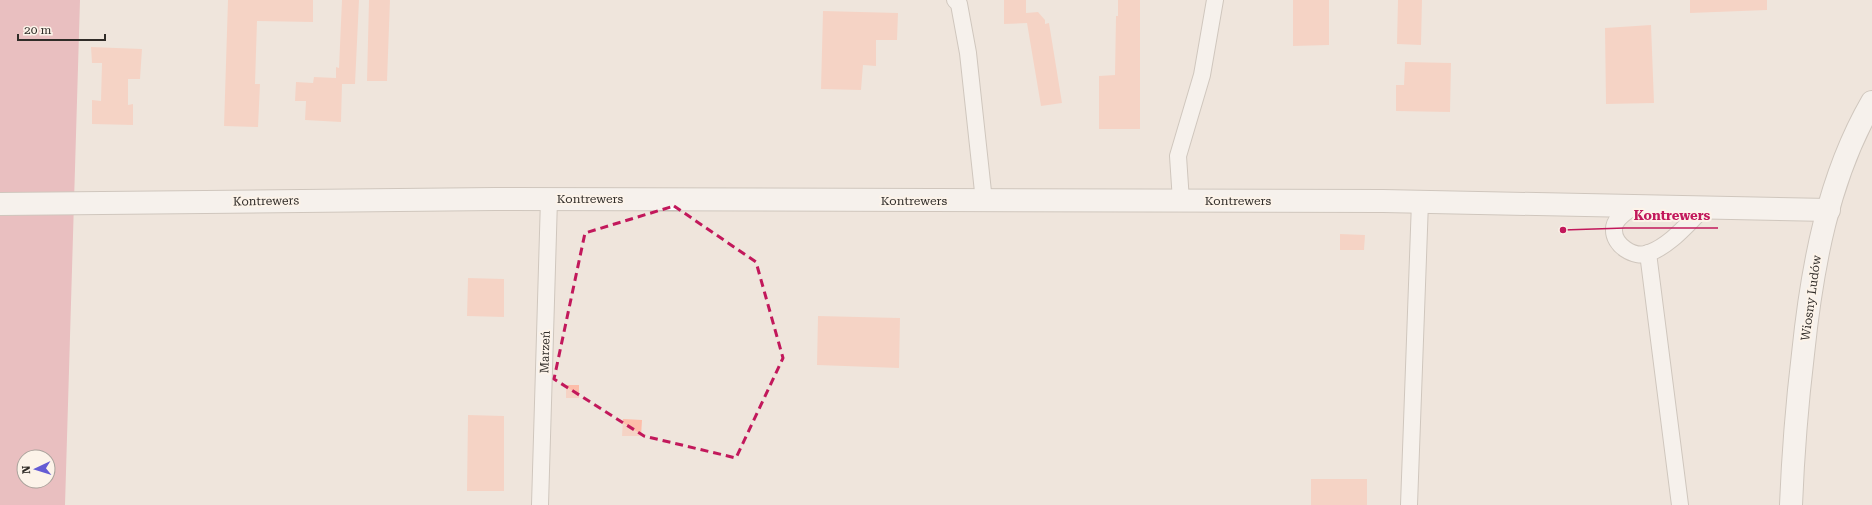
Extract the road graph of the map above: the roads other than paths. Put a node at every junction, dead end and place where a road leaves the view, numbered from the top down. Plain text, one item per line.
1 (1215, 0) edge
2 (958, 1) edge
3 (1872, 102) edge
4 (549, 199) junction
5 (984, 201) junction
6 (1181, 201) junction
7 (1420, 202) junction
8 (0, 204) edge
9 (1634, 206) junction
10 (1704, 208) junction
11 (1829, 210) junction
12 (1648, 253) junction
13 (540, 505) edge
14 (1409, 505) edge
15 (1680, 505) edge
16 (1791, 505) edge

1 - 6 lane
2 - 5 lane
3 - 11 street, Wiosny Ludów
4 - 5 street, Kontrewers
4 - 8 street, Kontrewers
4 - 13 lane, Marzeń
5 - 6 street, Kontrewers
6 - 7 street, Kontrewers
7 - 9 street, Kontrewers
7 - 14 lane
9 - 10 street, Kontrewers
9 - 12 lane
10 - 11 street, Kontrewers
10 - 12 lane
11 - 16 street, Wiosny Ludów
12 - 15 lane

